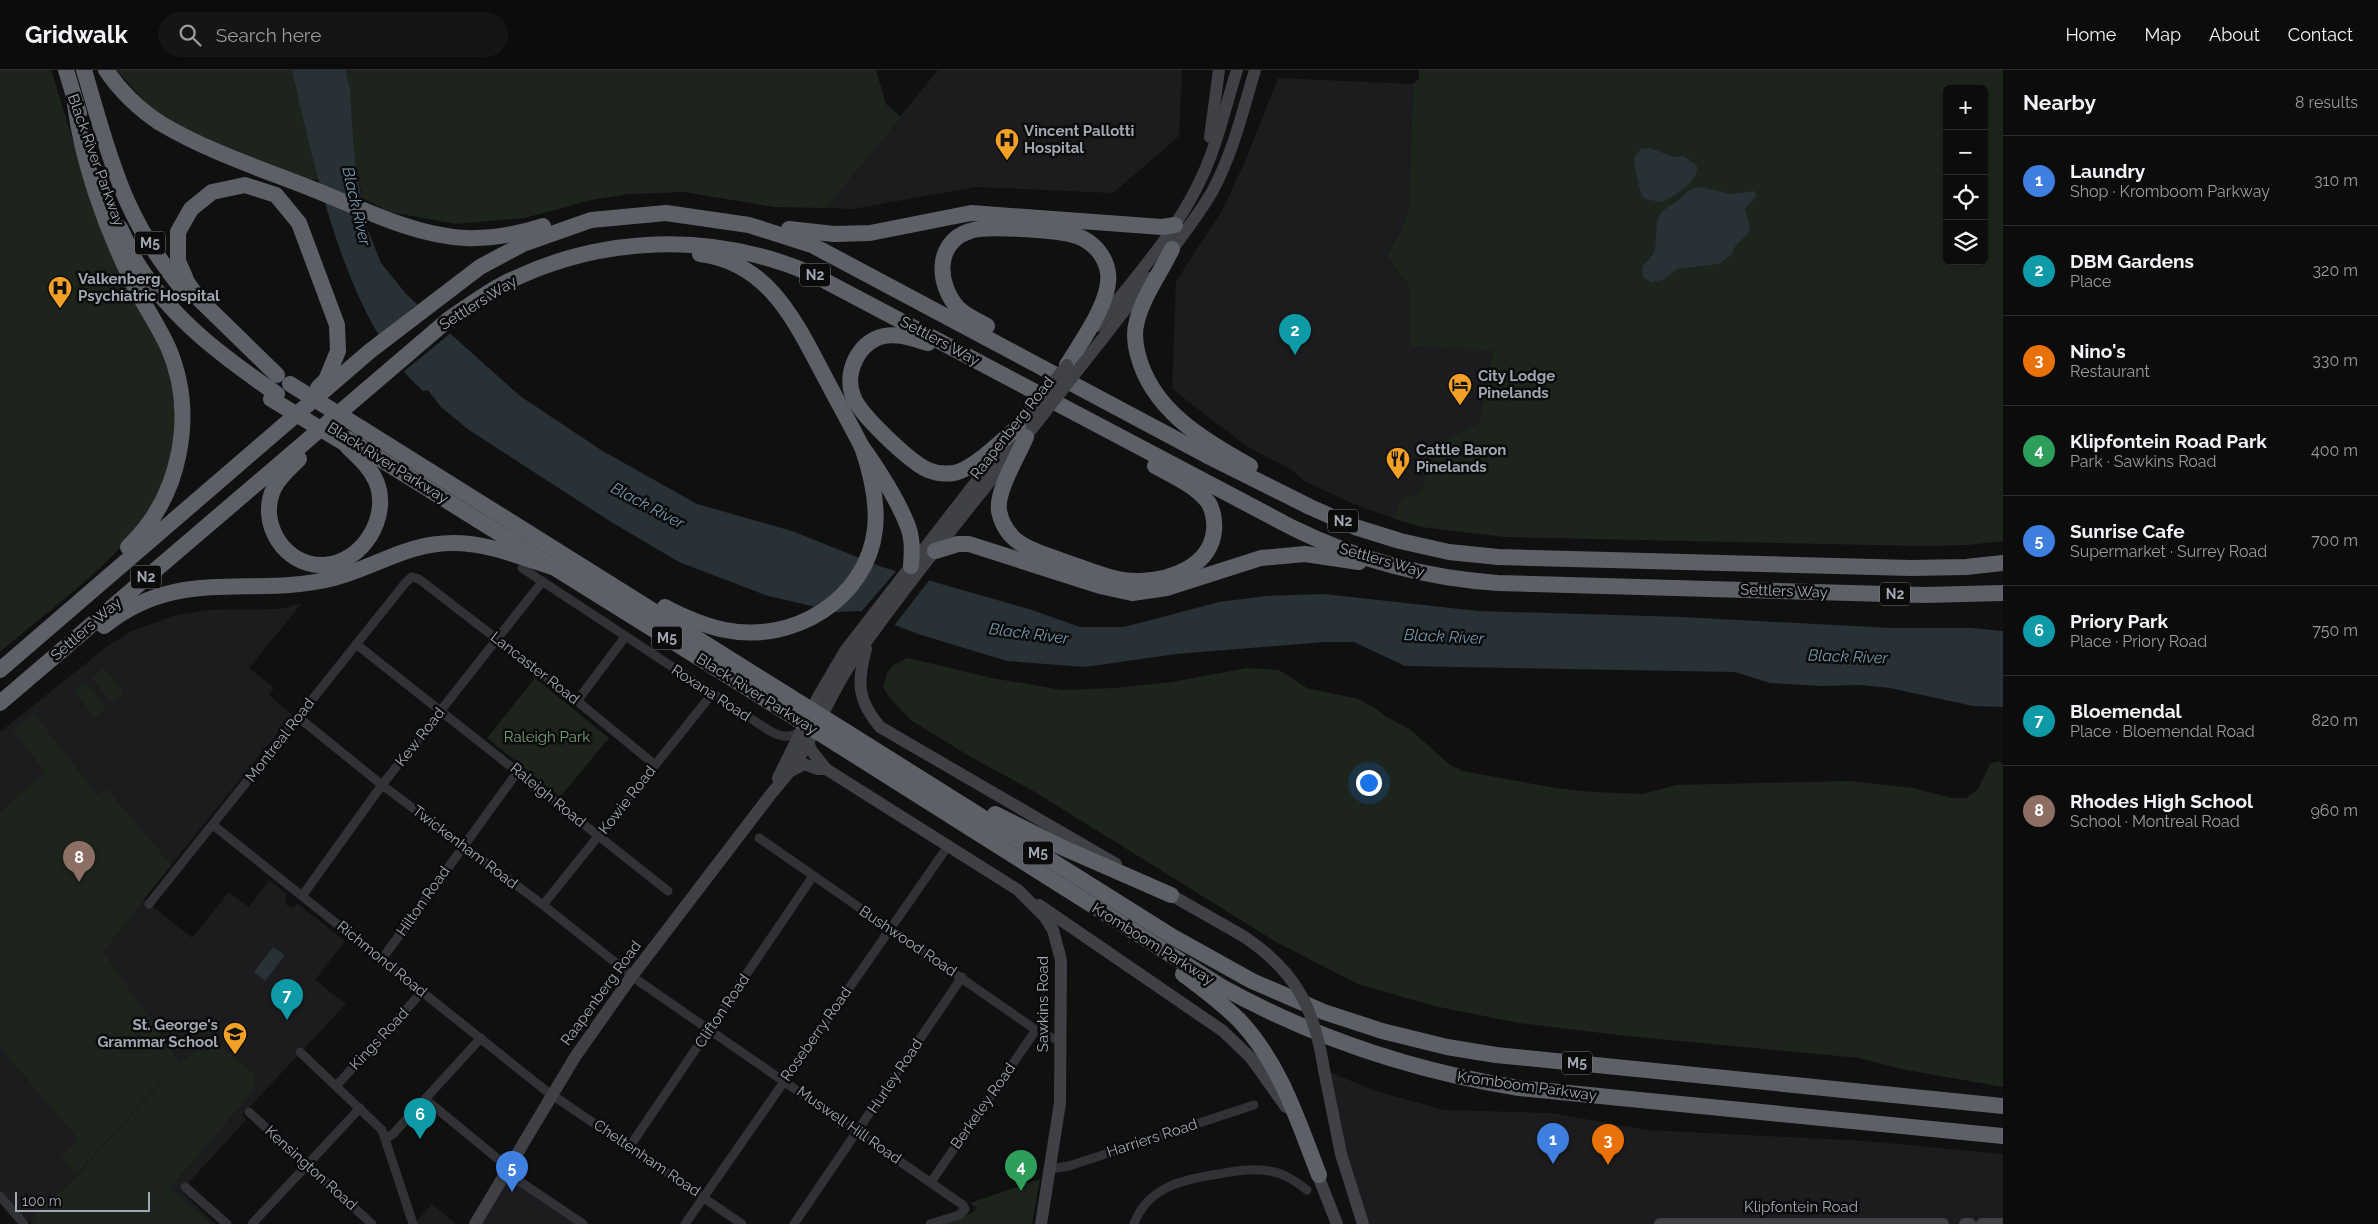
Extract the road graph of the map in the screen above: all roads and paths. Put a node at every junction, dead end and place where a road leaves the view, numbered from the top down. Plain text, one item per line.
1 (66, 70) edge
2 (84, 70) edge
3 (106, 70) edge
4 (1218, 70) edge
5 (1237, 70) edge
6 (1255, 72) edge
7 (75, 104) junction
8 (1204, 171) junction
9 (591, 220) junction
10 (749, 224) junction
11 (1175, 225) junction
12 (648, 244) junction
13 (1172, 249) junction
14 (966, 355) junction
15 (1075, 359) junction
16 (283, 380) junction
17 (1100, 400) junction
18 (1080, 414) junction
19 (1034, 416) junction
20 (285, 424) junction
21 (318, 430) junction
22 (1022, 432) junction
23 (351, 436) junction
24 (862, 447) junction
25 (1310, 507) junction
26 (935, 551) junction
27 (569, 558) junction
28 (2003, 563) edge
29 (1386, 564) junction
30 (553, 567) junction
31 (522, 568) dead end
32 (913, 569) junction
33 (412, 577) joint
34 (103, 580) junction
35 (542, 582) junction
36 (2003, 593) edge
37 (875, 622) junction
38 (625, 637) junction
39 (497, 639) junction
40 (868, 641) junction
41 (356, 644) junction
42 (0, 670) edge
43 (32, 676) junction
44 (712, 694) junction
45 (577, 701) junction
46 (785, 702) junction
47 (0, 703) edge
48 (441, 710) junction
49 (298, 717) junction
50 (802, 729) junction
51 (841, 738) junction
52 (808, 742) junction
53 (654, 764) junction
54 (904, 768) junction
55 (826, 769) junction
56 (518, 771) junction
57 (791, 771) junction
58 (382, 785) junction
59 (771, 794) junction
60 (213, 825) junction
61 (598, 837) junction
62 (759, 838) dead end
63 (462, 846) junction
64 (948, 846) junction
65 (814, 876) junction
66 (1018, 890) junction
67 (668, 891) dead end
68 (1171, 895) junction
69 (302, 896) junction
70 (1081, 899) junction
71 (149, 904) dead end
72 (543, 906) junction
73 (890, 928) junction
74 (382, 959) junction
75 (632, 976) junction
76 (962, 977) junction
77 (423, 991) junction
78 (710, 1029) junction
79 (1036, 1030) junction
80 (481, 1038) junction
81 (1059, 1041) junction
82 (300, 1052) dead end
83 (784, 1080) junction
84 (336, 1086) junction
85 (552, 1094) junction
86 (425, 1099) junction
87 (1254, 1105) dead end
88 (2003, 1106) edge
89 (360, 1108) junction
90 (249, 1112) dead end
91 (857, 1131) junction
92 (2003, 1136) edge
93 (385, 1139) junction
94 (630, 1146) junction
95 (307, 1164) junction
96 (1050, 1169) junction
97 (508, 1170) junction
98 (1318, 1175) junction
99 (931, 1182) junction
100 (185, 1187) dead end
101 (1307, 1190) dead end
102 (0, 1196) edge
103 (703, 1196) junction
104 (24, 1224) edge
105 (227, 1224) edge
106 (252, 1224) edge
107 (372, 1224) edge
108 (413, 1224) edge
109 (475, 1224) edge
110 (583, 1224) edge
111 (685, 1224) edge
112 (742, 1224) edge
113 (794, 1224) edge
114 (930, 1224) edge
115 (1041, 1224) edge
116 (1134, 1224) edge
117 (1337, 1224) edge
118 (1363, 1224) edge
119 (1660, 1224) edge
120 (1943, 1224) edge
121 (1965, 1224) edge
122 (1970, 1224) edge
123 (1982, 1224) edge
124 (2003, 1224) edge

1 - 7 highway, Black River Parkway / M5
2 - 16 highway, Black River Parkway / M5
3 - 9 highway
4 - 8 main road
5 - 8 main road, Raapenberg Road
6 - 13 main road, Raapenberg Road
7 - 23 highway, Black River Parkway / M5
7 - 34 highway
8 - 11 main road, Raapenberg Road
9 - 10 highway, Settlers Way / N2
9 - 20 highway, Settlers Way / N2
10 - 11 highway
10 - 17 highway, Settlers Way / N2
11 - 15 main road, Raapenberg Road
12 - 14 highway, Settlers Way / N2
12 - 21 highway, Settlers Way / N2
12 - 24 highway
13 - 15 main road, Raapenberg Road
13 - 25 highway
14 - 18 highway, Settlers Way / N2
14 - 22 highway
15 - 17 highway
15 - 19 main road, Raapenberg Road, bridge
15 - 19 main road, Raapenberg Road, bridge
16 - 20 highway
16 - 23 highway, Black River Parkway / M5, bridge
17 - 25 highway, Settlers Way / N2
18 - 22 highway
18 - 29 highway, Settlers Way / N2
19 - 22 main road, Raapenberg Road
20 - 34 highway, Settlers Way / N2
21 - 23 highway
21 - 43 highway, Settlers Way / N2
22 - 26 main road, Raapenberg Road
22 - 32 main road, Raapenberg Road
23 - 27 highway, Black River Parkway / M5
23 - 30 highway, Black River Parkway / M5
24 - 27 highway
24 - 32 highway
25 - 28 highway, Settlers Way / N2
26 - 29 highway
26 - 32 main road, Raapenberg Road
27 - 46 highway, Black River Parkway / M5
29 - 36 highway, Settlers Way / N2
30 - 43 highway
30 - 46 highway, Black River Parkway / M5
31 - 35 street, Roxana Road
32 - 37 main road, Raapenberg Road
33 - 39 street, Lancaster Road
33 - 41 street, Montreal Road
34 - 42 highway, Settlers Way / N2
35 - 38 street, Roxana Road
35 - 39 street, Kew Road
37 - 40 main road, Raapenberg Road
37 - 50 main road, Raapenberg Road
38 - 44 street, Roxana Road
38 - 45 street
39 - 45 street, Lancaster Road
39 - 48 street, Kew Road
40 - 52 main road, Raapenberg Road
40 - 68 main road
41 - 48 street, Raleigh Road
41 - 49 street, Montreal Road
43 - 47 highway, Settlers Way / N2
44 - 50 street, Roxana Road
44 - 53 street, Kowie Road
45 - 53 street, Lancaster Road
46 - 51 highway, Black River Parkway / M5, bridge
48 - 56 street, Raleigh Road
48 - 58 street, Kew Road
49 - 58 street, Twickenham Road
49 - 60 street, Montreal Road
50 - 52 main road, Sawkins Road
50 - 59 main road, Raapenberg Road
51 - 54 highway, Kromboom Parkway / M5
51 - 70 highway, Kromboom Parkway / M5
52 - 55 main road, Sawkins Road
52 - 57 main road, Raapenberg Road
53 - 61 street, Kowie Road
54 - 68 highway
54 - 88 highway, Kromboom Parkway / M5
55 - 57 main road
55 - 64 main road, Sawkins Road
56 - 61 street, Raleigh Road
56 - 63 street, Hilton Road
57 - 59 main road, Raapenberg Road
58 - 63 street, Twickenham Road
58 - 69 street, Kew Road
59 - 75 main road, Raapenberg Road
60 - 69 street, Richmond Road
60 - 71 street, Montreal Road
61 - 67 street, Raleigh Road
61 - 72 street, Kowie Road
62 - 65 street, Bushwood Road
63 - 72 street, Twickenham Road
63 - 74 street, Hilton Road
64 - 66 main road, Sawkins Road
64 - 73 street, Roseberry Road
65 - 73 street, Bushwood Road
65 - 78 street, Clifton Road
66 - 81 main road, Sawkins Road
66 - 98 main road
68 - 118 main road, bridge
69 - 74 street, Richmond Road
70 - 92 highway, Kromboom Parkway / M5
70 - 98 highway
72 - 75 street, Twickenham Road
73 - 76 street, Bushwood Road
73 - 83 street, Roseberry Road
74 - 77 street, Richmond Road
75 - 78 street, Muswell Hill Road
75 - 85 main road, Raapenberg Road
76 - 79 street, Bushwood Road
76 - 91 street, Hurley Road
77 - 80 street, Richmond Road
77 - 84 street, Kings Road
78 - 83 street, Muswell Hill Road
78 - 94 street, Clifton Road
79 - 81 street, Bushwood Road
79 - 99 street, Berkeley Road
80 - 85 street, Richmond Road
80 - 86 street
81 - 96 main road, Sawkins Road
82 - 84 street
83 - 91 street, Muswell Hill Road
83 - 103 street, Roseberry Road
84 - 89 street
85 - 94 street, Cheltenham Road
85 - 97 main road, Raapenberg Road
86 - 93 street
86 - 97 street
87 - 96 street, Harriers Road
89 - 93 street
89 - 95 street
90 - 95 street, Kensington Road
91 - 99 street, Muswell Hill Road
91 - 113 street, Hurley Road
93 - 108 street
94 - 103 street, Cheltenham Road
95 - 106 street
95 - 107 street, Kensington Road
96 - 115 main road, Sawkins Road
97 - 109 main road, Raapenberg Road
97 - 110 street
98 - 117 main road
99 - 114 street, Muswell Hill Road
100 - 105 street
101 - 116 street
102 - 104 street
103 - 111 street, Roseberry Road
103 - 112 street, Cheltenham Road
119 - 120 main road, Klipfontein Road
121 - 122 main road
123 - 124 main road

